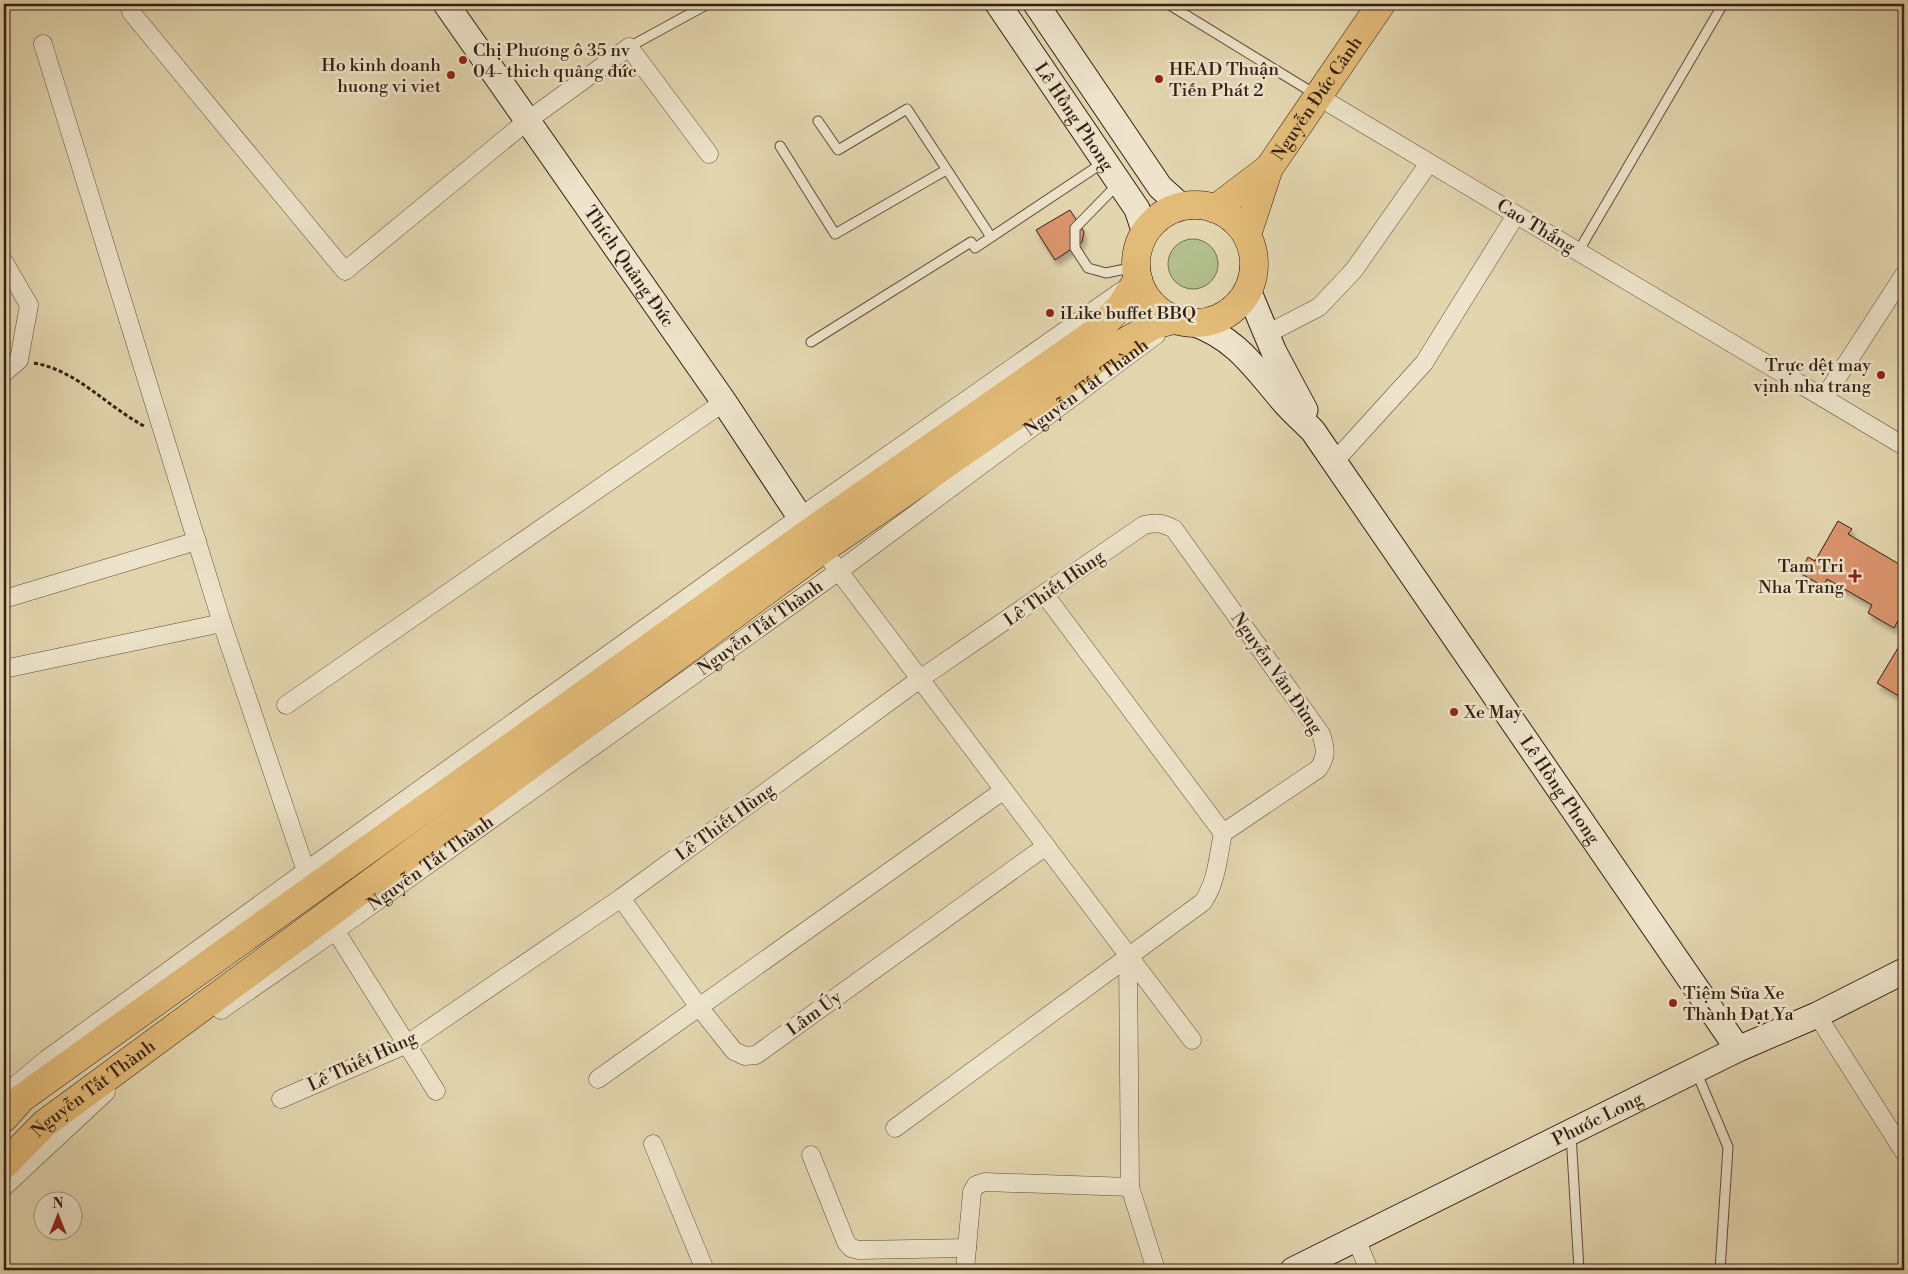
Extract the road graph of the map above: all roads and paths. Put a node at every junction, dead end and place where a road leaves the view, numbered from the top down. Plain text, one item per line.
1 (446, 4) edge
2 (708, 4) edge
3 (1036, 4) edge
4 (1168, 4) edge
5 (1381, 4) edge
6 (1724, 4) edge
7 (1002, 5) edge
8 (131, 12) dead end
9 (43, 44) dead end
10 (629, 47) junction
11 (1318, 97) junction
12 (527, 121) junction
13 (818, 121) dead end
14 (780, 146) dead end
15 (709, 154) dead end
16 (1105, 162) junction
17 (1429, 163) junction
18 (1269, 168) junction
19 (946, 170) junction
20 (1119, 183) junction
21 (1182, 207) junction
22 (1215, 209) junction
23 (1516, 215) junction
24 (1145, 233) junction
25 (1247, 235) junction
26 (991, 237) junction
27 (1578, 252) junction
28 (4, 262) edge
29 (1136, 273) junction
30 (1904, 275) edge
31 (1248, 290) junction
32 (1183, 321) junction
33 (1267, 334) junction
34 (811, 342) dead end
35 (19, 360) junction
36 (4, 373) edge
37 (1824, 398) junction
38 (724, 402) junction
39 (1313, 431) junction
40 (165, 438) junction
41 (1904, 446) edge
42 (1334, 462) junction
43 (1155, 522) joint
44 (811, 532) junction
45 (197, 541) junction
46 (839, 570) junction
47 (1045, 595) junction
48 (4, 599) edge
49 (222, 623) junction
50 (4, 669) edge
51 (920, 679) junction
52 (286, 705) dead end
53 (1004, 790) junction
54 (1223, 833) junction
55 (1046, 846) junction
56 (309, 880) junction
57 (621, 898) junction
58 (330, 923) junction
59 (1128, 956) junction
60 (1904, 971) edge
61 (699, 1007) junction
62 (1817, 1015) junction
63 (1192, 1040) dead end
64 (407, 1044) junction
65 (1738, 1049) junction
66 (1696, 1071) junction
67 (598, 1079) dead end
68 (436, 1091) dead end
69 (4, 1095) edge
70 (281, 1099) dead end
71 (4, 1118) edge
72 (895, 1128) dead end
73 (1571, 1134) junction
74 (654, 1144) dead end
75 (1904, 1152) edge
76 (811, 1155) dead end
77 (4, 1164) edge
78 (4, 1187) edge
79 (1130, 1187) junction
80 (1356, 1239) junction
81 (967, 1248) junction
82 (705, 1270) edge
83 (965, 1270) edge
84 (1156, 1270) edge
85 (1292, 1270) edge
86 (1369, 1270) edge
87 (1579, 1270) edge
88 (1720, 1270) edge

1 - 12 main road, Thích Quảng Đức
2 - 10 lane
3 - 21 main road, Lê Hồng Phong
4 - 11 lane, Cao Thắng
5 - 11 main road, Nguyễn Đức Cảnh
6 - 27 lane
7 - 16 main road, Lê Hồng Phong
8 - 12 street
9 - 40 street
10 - 12 street
10 - 15 street
11 - 17 street, Cao Thắng
11 - 18 main road, Nguyễn Đức Cảnh
12 - 38 main road, Thích Quảng Đức
13 - 19 lane
14 - 19 lane
16 - 20 main road, Lê Hồng Phong
16 - 26 lane
17 - 23 street, Cao Thắng
17 - 33 street
18 - 22 main road, Nguyễn Đức Cảnh
18 - 25 main road, Nguyễn Đức Cảnh
19 - 26 lane
20 - 24 main road, Lê Hồng Phong
20 - 29 lane
21 - 22 main road
21 - 24 main road
22 - 25 main road
23 - 27 street, Cao Thắng
23 - 42 street
24 - 29 main road
25 - 31 main road
26 - 34 lane
27 - 37 street, Cao Thắng
28 - 35 street
29 - 32 main road
29 - 44 main road, Nguyễn Tất Thành
30 - 37 street
31 - 32 main road
31 - 33 main road, Lê Hồng Phong
32 - 39 main road, Lê Hồng Phong
32 - 44 main road, Nguyễn Tất Thành
32 - 46 street, Nguyễn Tất Thành
33 - 39 main road, Lê Hồng Phong
35 - 36 street
35 - 40 path
37 - 41 street, Cao Thắng
38 - 44 main road, Thích Quảng Đức
38 - 52 street
39 - 42 main road, Lê Hồng Phong
40 - 45 street
42 - 65 main road, Lê Hồng Phong
43 - 47 street, Lê Thiết Hùng
43 - 54 street, Nguyễn Văn Đừng
44 - 46 street
44 - 56 main road, Nguyễn Tất Thành
44 - 58 main road, Nguyễn Tất Thành
45 - 48 street
45 - 49 street
46 - 51 street
46 - 58 street, Nguyễn Tất Thành
47 - 51 street, Lê Thiết Hùng
47 - 54 street
49 - 50 street
49 - 56 street
51 - 53 street
51 - 57 street, Lê Thiết Hùng
53 - 55 street
53 - 61 street
54 - 59 street
55 - 59 street
55 - 61 street, Lâm Úy
56 - 69 street, Nguyễn Tất Thành
56 - 71 main road, Nguyễn Tất Thành
57 - 61 street, Lâm Úy
57 - 64 street, Lê Thiết Hùng
58 - 64 street
58 - 77 main road, Nguyễn Tất Thành
58 - 78 street, Nguyễn Tất Thành
59 - 63 street
59 - 72 street
59 - 79 street
60 - 62 main road, Phước Long
61 - 67 street
62 - 65 main road, Phước Long
62 - 75 street
64 - 68 street
64 - 70 street, Lê Thiết Hùng
65 - 66 main road, Phước Long
66 - 73 main road, Phước Long
66 - 88 lane
73 - 80 main road, Phước Long
73 - 87 lane
74 - 82 street
76 - 81 street
79 - 81 street
79 - 84 street
80 - 85 main road, Phước Long
80 - 86 street
81 - 83 street

